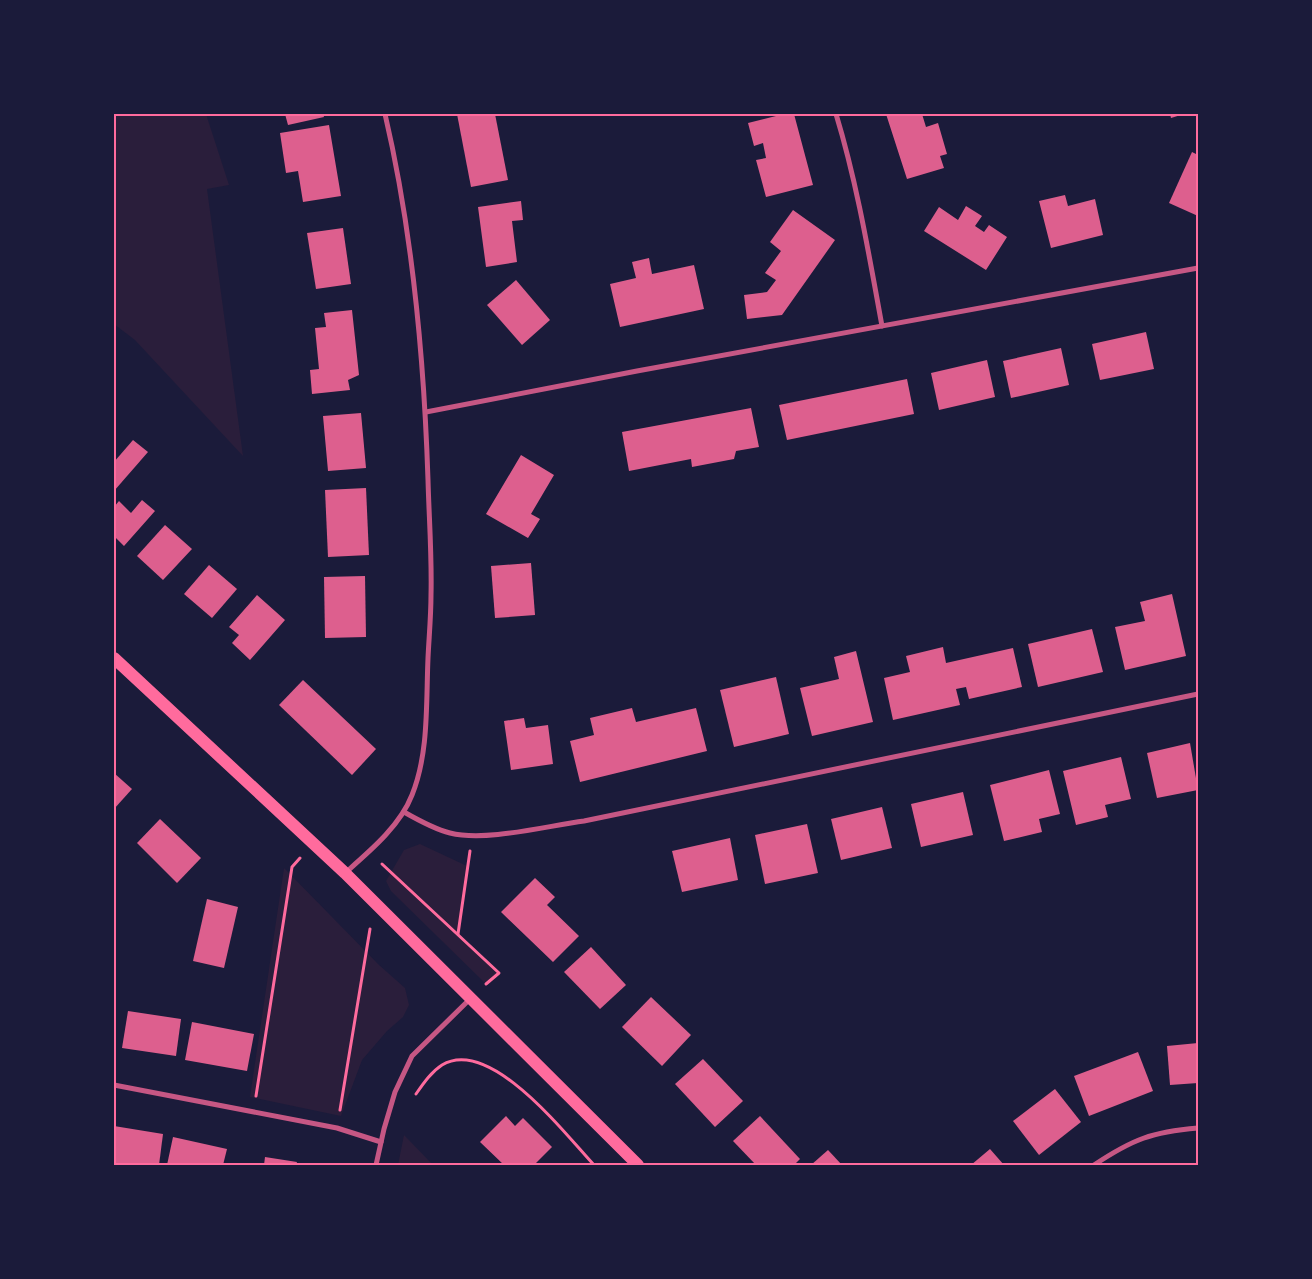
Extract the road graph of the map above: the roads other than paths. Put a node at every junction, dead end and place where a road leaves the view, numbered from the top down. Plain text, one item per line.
1 (385, 114) edge
2 (836, 114) edge
3 (1198, 268) edge
4 (882, 326) junction
5 (426, 412) junction
6 (114, 658) edge
7 (1198, 694) edge
8 (404, 812) junction
9 (345, 873) junction
10 (471, 998) junction
11 (114, 1085) edge
12 (1198, 1128) edge
13 (380, 1142) junction
14 (376, 1165) edge
15 (638, 1165) edge
16 (1094, 1165) edge

1 - 5 street
2 - 4 street
3 - 4 street
4 - 5 street
5 - 8 street
6 - 9 main road
7 - 8 street
8 - 9 street
9 - 10 main road
10 - 13 street
10 - 15 main road
11 - 13 street
12 - 16 street
13 - 14 street

